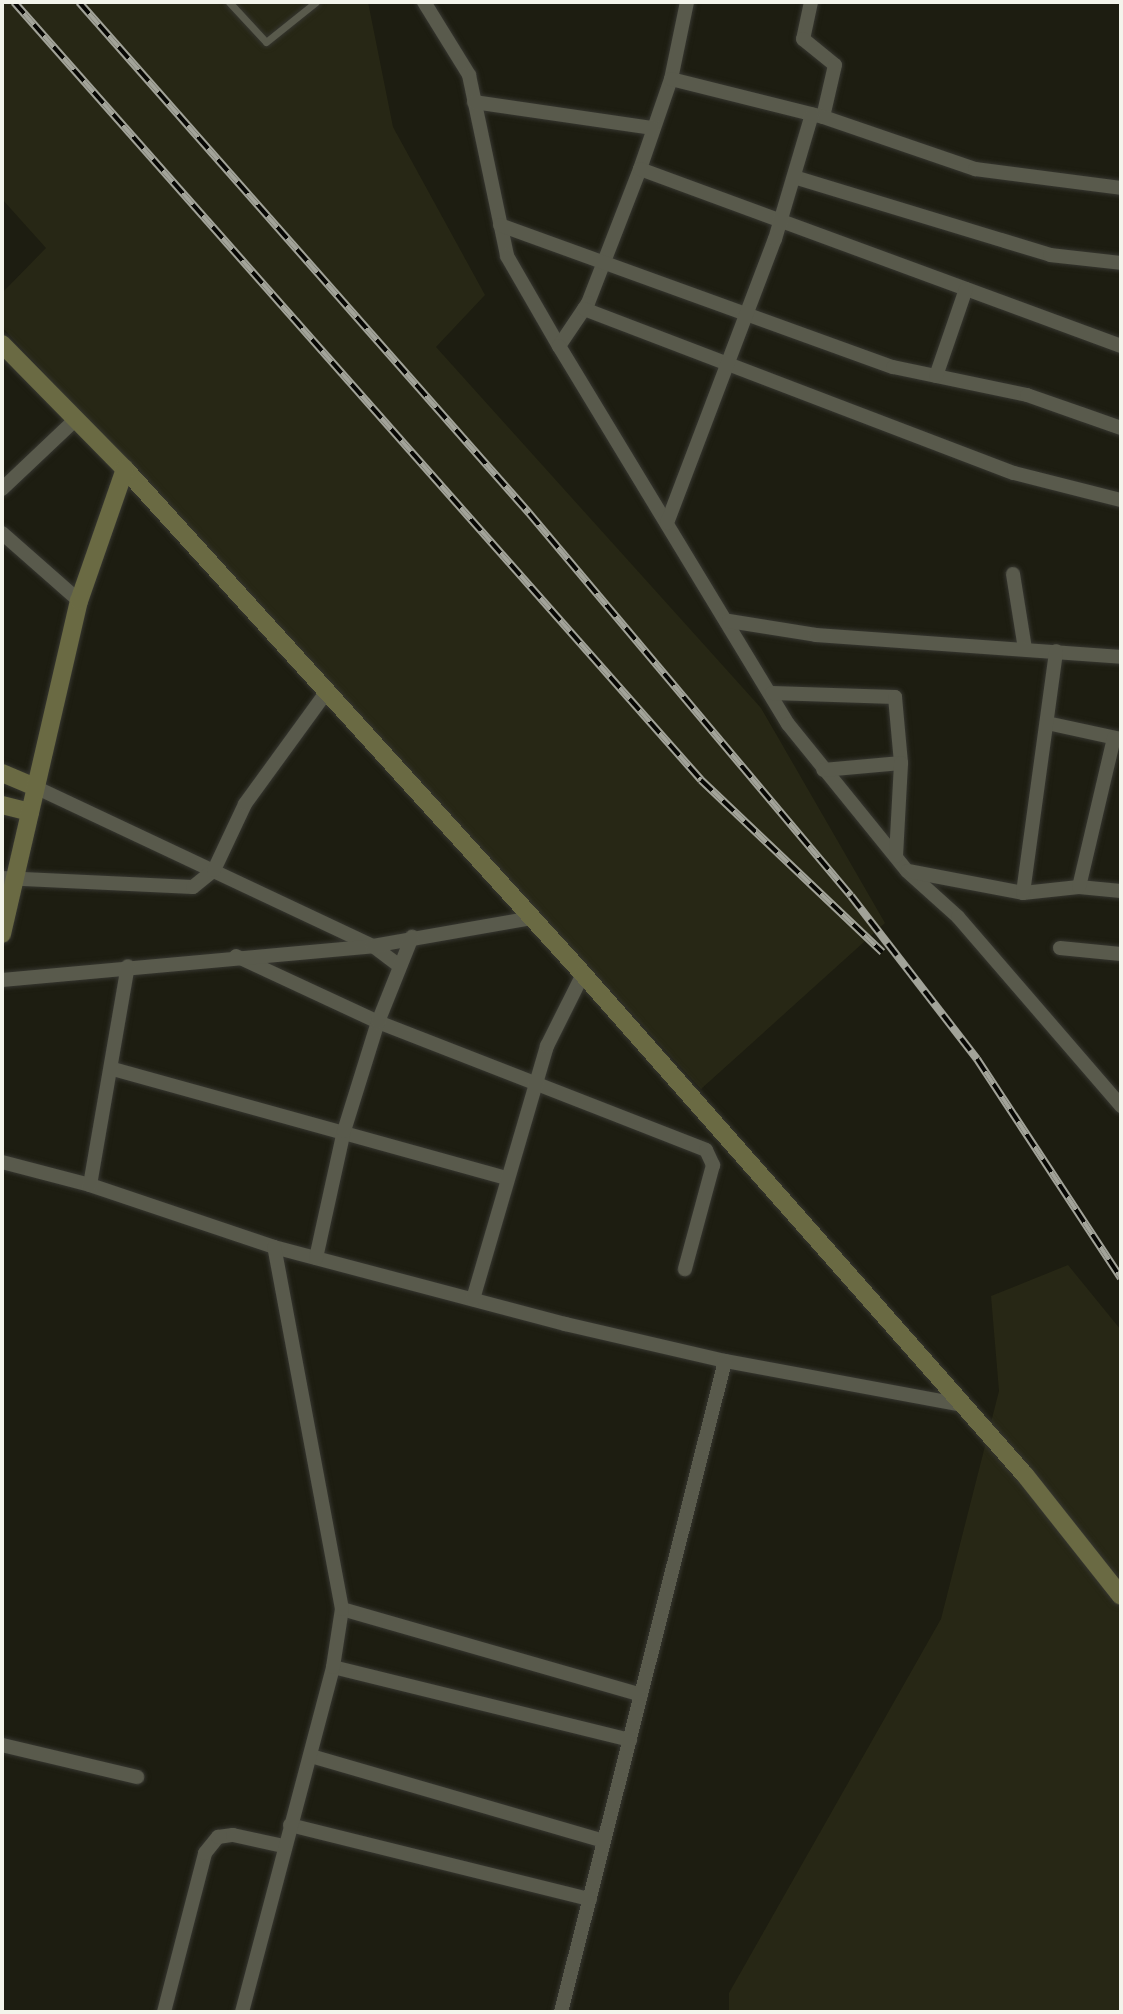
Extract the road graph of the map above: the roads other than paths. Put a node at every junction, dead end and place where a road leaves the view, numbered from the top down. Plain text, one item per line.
1 (229, 2) edge
2 (316, 2) edge
3 (424, 2) edge
4 (687, 2) edge
5 (811, 2) edge
6 (671, 79) junction
7 (474, 102) junction
8 (817, 115) junction
9 (653, 128) junction
10 (640, 169) junction
11 (794, 177) junction
12 (1121, 188) edge
13 (780, 219) junction
14 (500, 225) junction
15 (604, 262) junction
16 (1121, 263) edge
17 (966, 289) junction
18 (584, 309) junction
19 (747, 314) junction
20 (2, 344) edge
21 (559, 346) junction
22 (1121, 346) edge
23 (727, 365) junction
24 (936, 376) junction
25 (76, 419) junction
26 (1121, 428) edge
27 (125, 469) junction
28 (2, 489) edge
29 (1121, 500) edge
30 (667, 523) junction
31 (2, 533) edge
32 (1013, 574) dead end
33 (79, 601) junction
34 (729, 621) junction
35 (1025, 649) junction
36 (1056, 651) junction
37 (1121, 657) edge
38 (327, 691) junction
39 (772, 693) junction
40 (1047, 723) junction
41 (1117, 739) edge
42 (901, 763) junction
43 (823, 770) junction
44 (2, 773) edge
45 (35, 787) junction
46 (2, 805) edge
47 (30, 812) junction
48 (896, 856) junction
49 (214, 870) junction
50 (907, 871) junction
51 (8, 878) edge
52 (1079, 887) junction
53 (1121, 891) edge
54 (1023, 893) junction
55 (532, 918) junction
56 (2, 934) edge
57 (412, 937) junction
58 (373, 946) junction
59 (1060, 948) dead end
60 (1121, 954) edge
61 (236, 956) junction
62 (398, 965) junction
63 (128, 966) junction
64 (583, 974) junction
65 (2, 980) edge
66 (378, 1022) junction
67 (113, 1069) junction
68 (536, 1087) junction
69 (1121, 1106) edge
70 (344, 1131) junction
71 (2, 1162) edge
72 (507, 1178) junction
73 (90, 1185) junction
74 (274, 1247) junction
75 (316, 1258) junction
76 (685, 1269) dead end
77 (473, 1299) junction
78 (725, 1361) junction
79 (962, 1405) junction
80 (1121, 1596) edge
81 (342, 1609) junction
82 (333, 1667) junction
83 (641, 1695) junction
84 (630, 1740) junction
85 (2, 1745) edge
86 (311, 1756) junction
87 (137, 1777) dead end
88 (290, 1825) junction
89 (604, 1841) junction
90 (283, 1846) junction
91 (590, 1899) junction
92 (164, 2012) edge
93 (242, 2012) edge
94 (561, 2012) edge

1 - 2 lane
3 - 7 street
4 - 6 street
5 - 8 street
6 - 8 street
6 - 9 street
7 - 9 street
7 - 14 street
8 - 11 street
8 - 12 street
9 - 10 street
10 - 13 street
10 - 15 street
11 - 13 street
11 - 16 street
13 - 17 street
13 - 19 street
14 - 15 street
14 - 21 street
15 - 18 street
15 - 19 street
17 - 22 street
17 - 24 street
18 - 21 street
18 - 23 street
19 - 23 street
19 - 24 street
20 - 25 street
21 - 30 street
23 - 29 street
23 - 30 street
24 - 26 street
25 - 27 street
25 - 28 street
27 - 33 street
27 - 38 street
30 - 34 street
31 - 33 street
32 - 35 street
33 - 45 street
34 - 35 street
34 - 39 street
35 - 36 street
36 - 37 street
36 - 40 street
38 - 49 street
38 - 55 street
39 - 42 street
39 - 43 street
40 - 41 street
40 - 54 street
41 - 52 street
42 - 43 street
42 - 48 street
43 - 48 street
44 - 45 street
45 - 47 street
45 - 49 street
46 - 47 street
47 - 51 street
48 - 50 street
49 - 51 street
49 - 58 street
50 - 54 street
50 - 69 street
51 - 56 street
52 - 53 street
52 - 54 street
55 - 57 street
55 - 64 street
57 - 58 street
57 - 62 street
58 - 61 street
58 - 62 street
59 - 60 street
61 - 63 street
61 - 66 street
62 - 66 street
63 - 65 street
63 - 67 street
64 - 68 street
64 - 79 street
66 - 68 street
66 - 70 street
67 - 70 street
67 - 73 street
68 - 72 street
68 - 76 street
70 - 72 street
70 - 75 street
71 - 73 street
72 - 77 street
73 - 74 street
74 - 75 street
74 - 81 street
75 - 77 street
77 - 78 street
78 - 79 street
78 - 83 street
79 - 80 street
81 - 82 street
81 - 83 street
82 - 84 street
82 - 86 street
83 - 84 street
84 - 89 street
85 - 87 street
86 - 88 street
86 - 89 street
88 - 90 street
88 - 91 street
89 - 91 street
90 - 92 street
90 - 93 street
91 - 94 street

